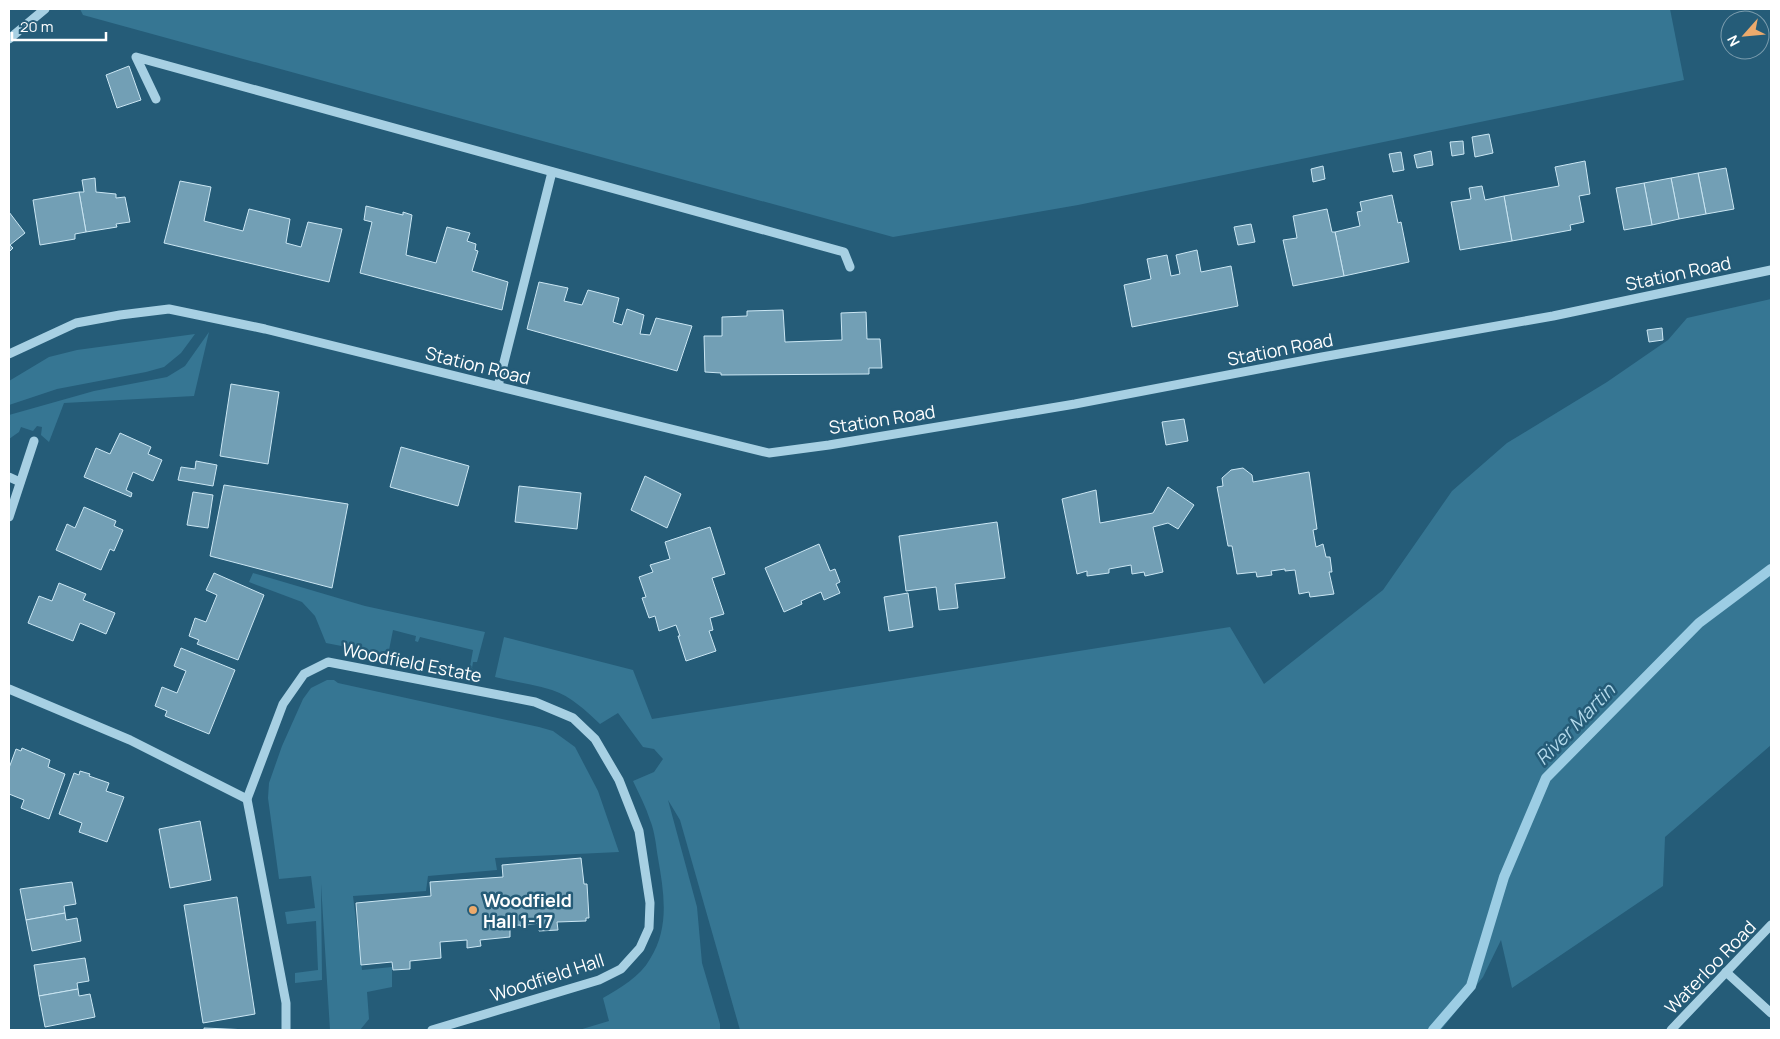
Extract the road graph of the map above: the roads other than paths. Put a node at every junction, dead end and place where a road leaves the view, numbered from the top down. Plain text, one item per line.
1 (45, 9) edge
2 (9, 39) edge
3 (156, 99) dead end
4 (552, 172) junction
5 (850, 267) dead end
6 (1771, 270) edge
7 (9, 354) edge
8 (498, 386) junction
9 (34, 441) dead end
10 (9, 477) edge
11 (20, 482) junction
12 (9, 517) edge
13 (9, 689) edge
14 (618, 780) joint
15 (247, 799) junction
16 (1771, 925) edge
17 (1726, 972) junction
18 (1771, 1013) edge
19 (286, 1030) edge
20 (432, 1030) edge
21 (1671, 1030) edge

1 - 2 street
3 - 4 street
4 - 5 street
4 - 8 street
6 - 8 street, Station Road
7 - 8 street, Station Road
9 - 11 street
10 - 11 street
11 - 12 street
13 - 15 street
14 - 15 street, Woodfield Estate
14 - 20 street, Woodfield Hall
15 - 19 street
16 - 17 street, Waterloo Road
17 - 18 street
17 - 21 street, Waterloo Road

